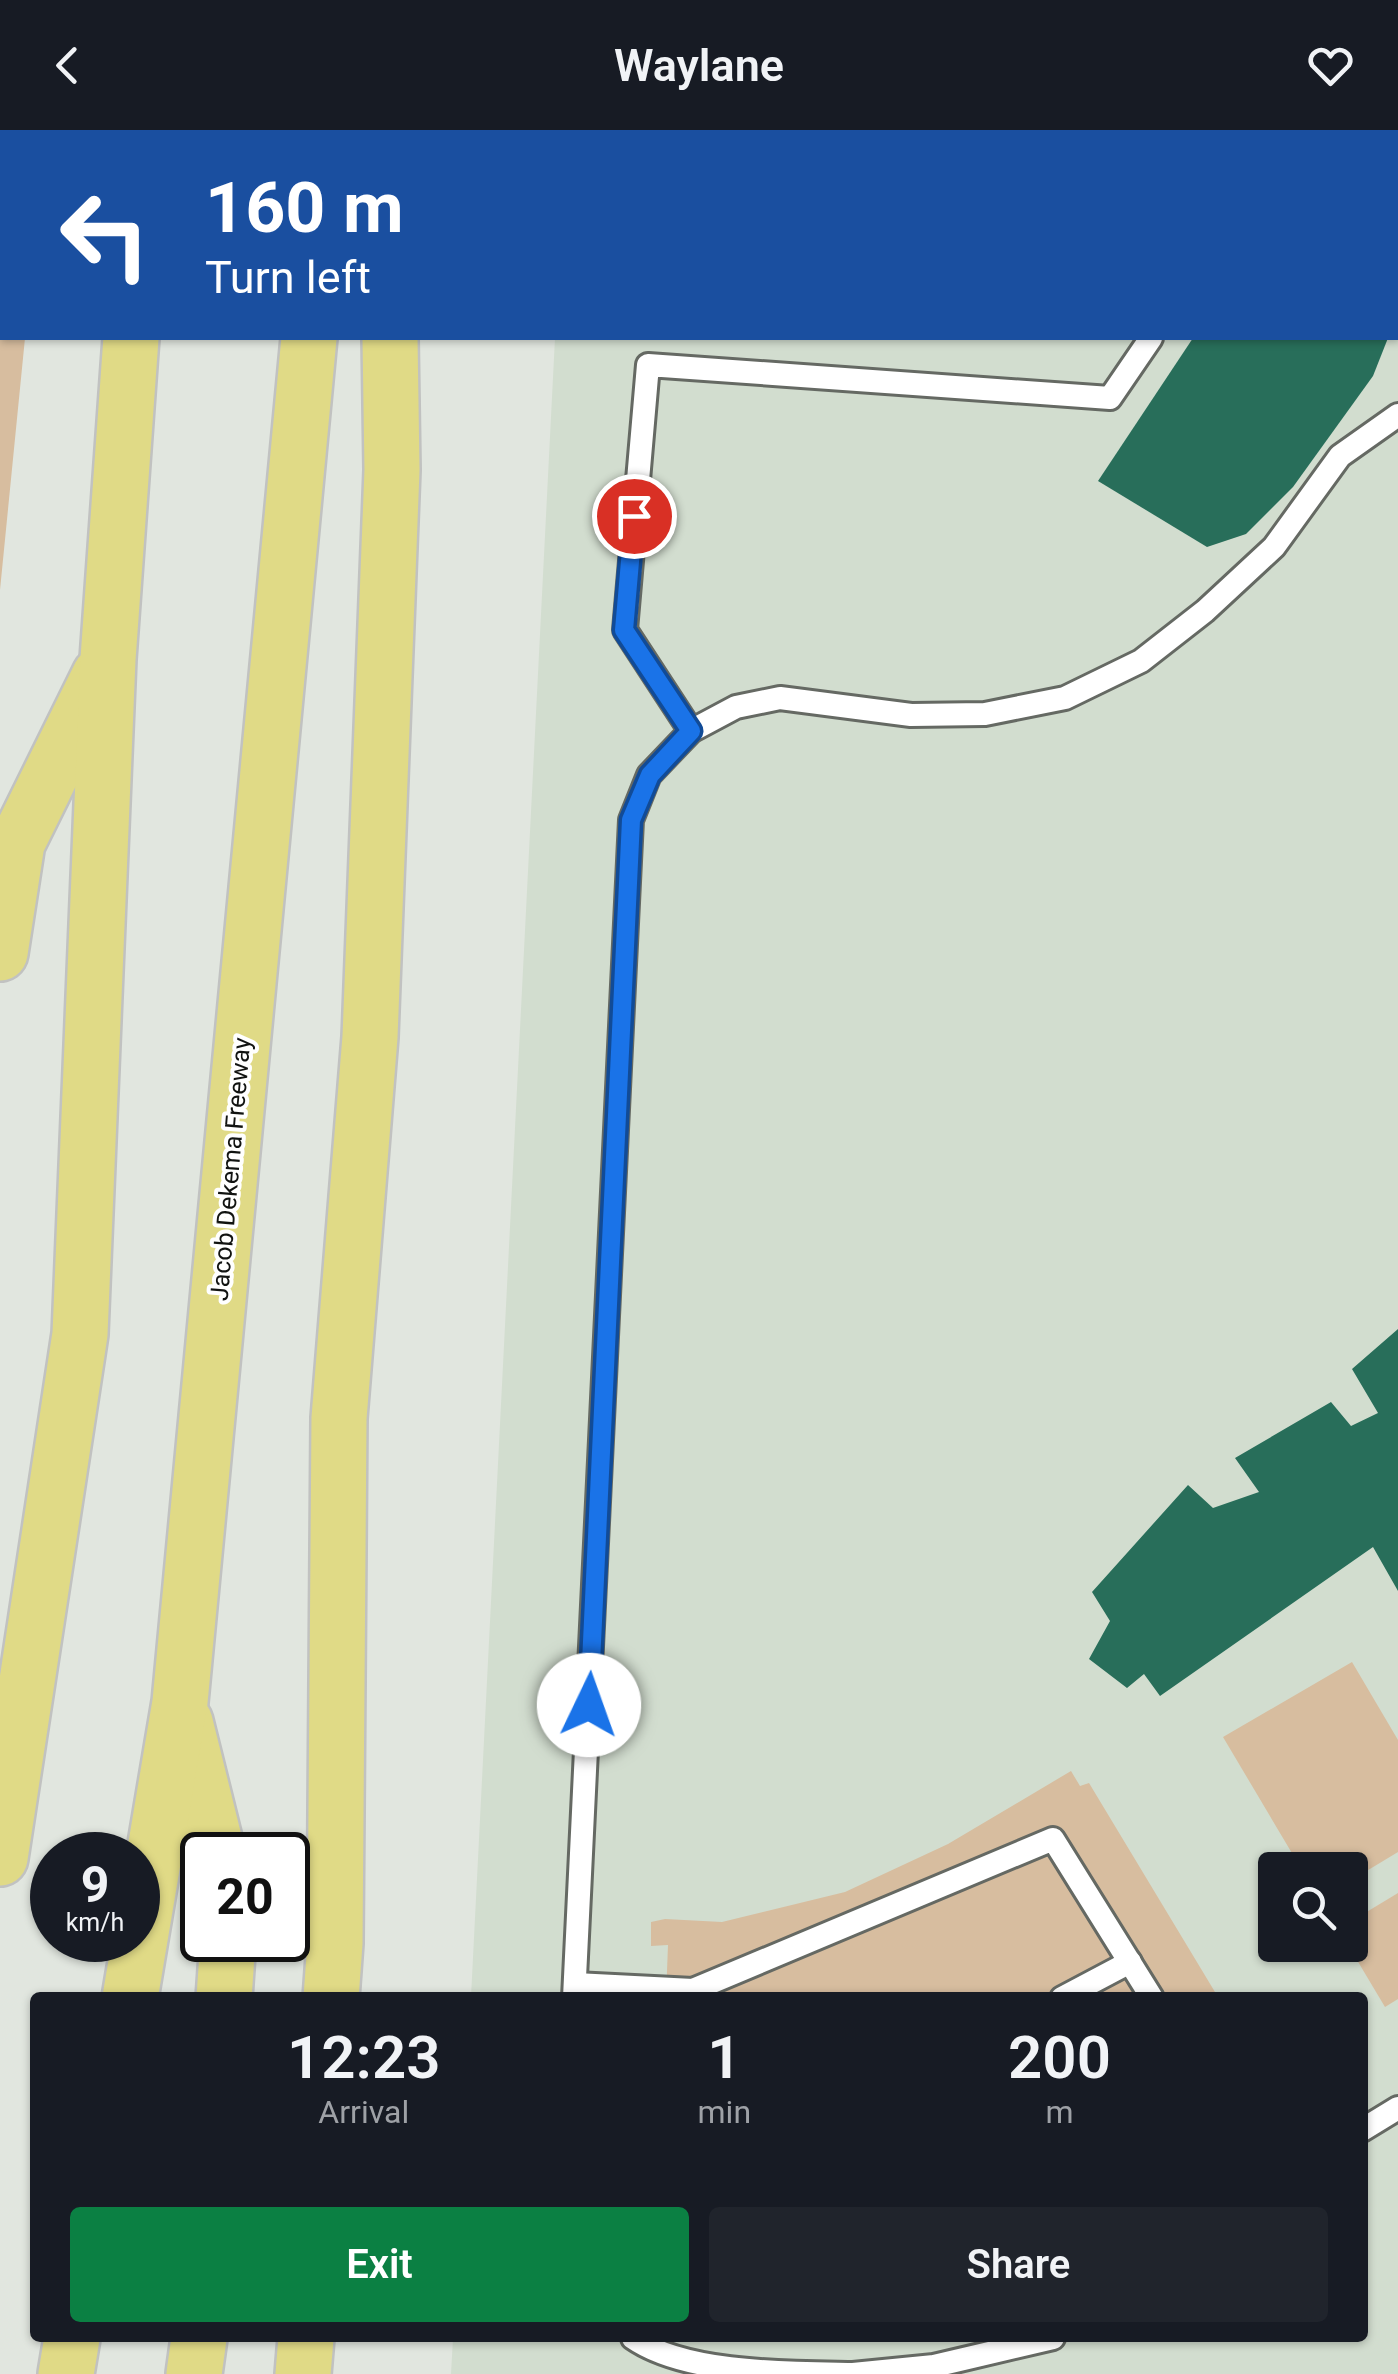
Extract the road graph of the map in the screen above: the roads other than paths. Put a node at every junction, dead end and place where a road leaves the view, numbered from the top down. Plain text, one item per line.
1 (131, 340) edge
2 (309, 340) edge
3 (390, 340) edge
4 (1150, 340) edge
5 (1398, 415) edge
6 (108, 659) junction
7 (691, 731) junction
8 (0, 953) edge
9 (180, 1702) junction
10 (212, 1832) edge
11 (0, 1858) edge
12 (226, 1962) edge
13 (1130, 1962) junction
14 (575, 1991) edge
15 (131, 1992) edge
16 (224, 1992) edge
17 (332, 1992) edge
18 (614, 1992) edge
19 (698, 1992) edge
20 (1073, 1992) edge
21 (1148, 1992) edge
22 (1398, 2108) edge
23 (1368, 2126) edge
24 (71, 2342) edge
25 (198, 2342) edge
26 (306, 2342) edge
27 (639, 2342) edge
28 (1036, 2342) edge
29 (66, 2374) edge
30 (194, 2374) edge
31 (303, 2374) edge
32 (852, 2374) edge

1 - 6 highway
2 - 9 highway, Jacob Dekema Freeway
3 - 17 highway
4 - 7 lane
5 - 7 lane
6 - 8 highway
6 - 11 highway
7 - 14 lane
9 - 10 highway
9 - 15 highway, Jacob Dekema Freeway
12 - 16 highway
13 - 19 lane
13 - 20 lane
13 - 21 lane
14 - 18 lane
22 - 23 lane
24 - 29 highway
25 - 30 highway
26 - 31 highway
27 - 32 lane
28 - 32 lane

